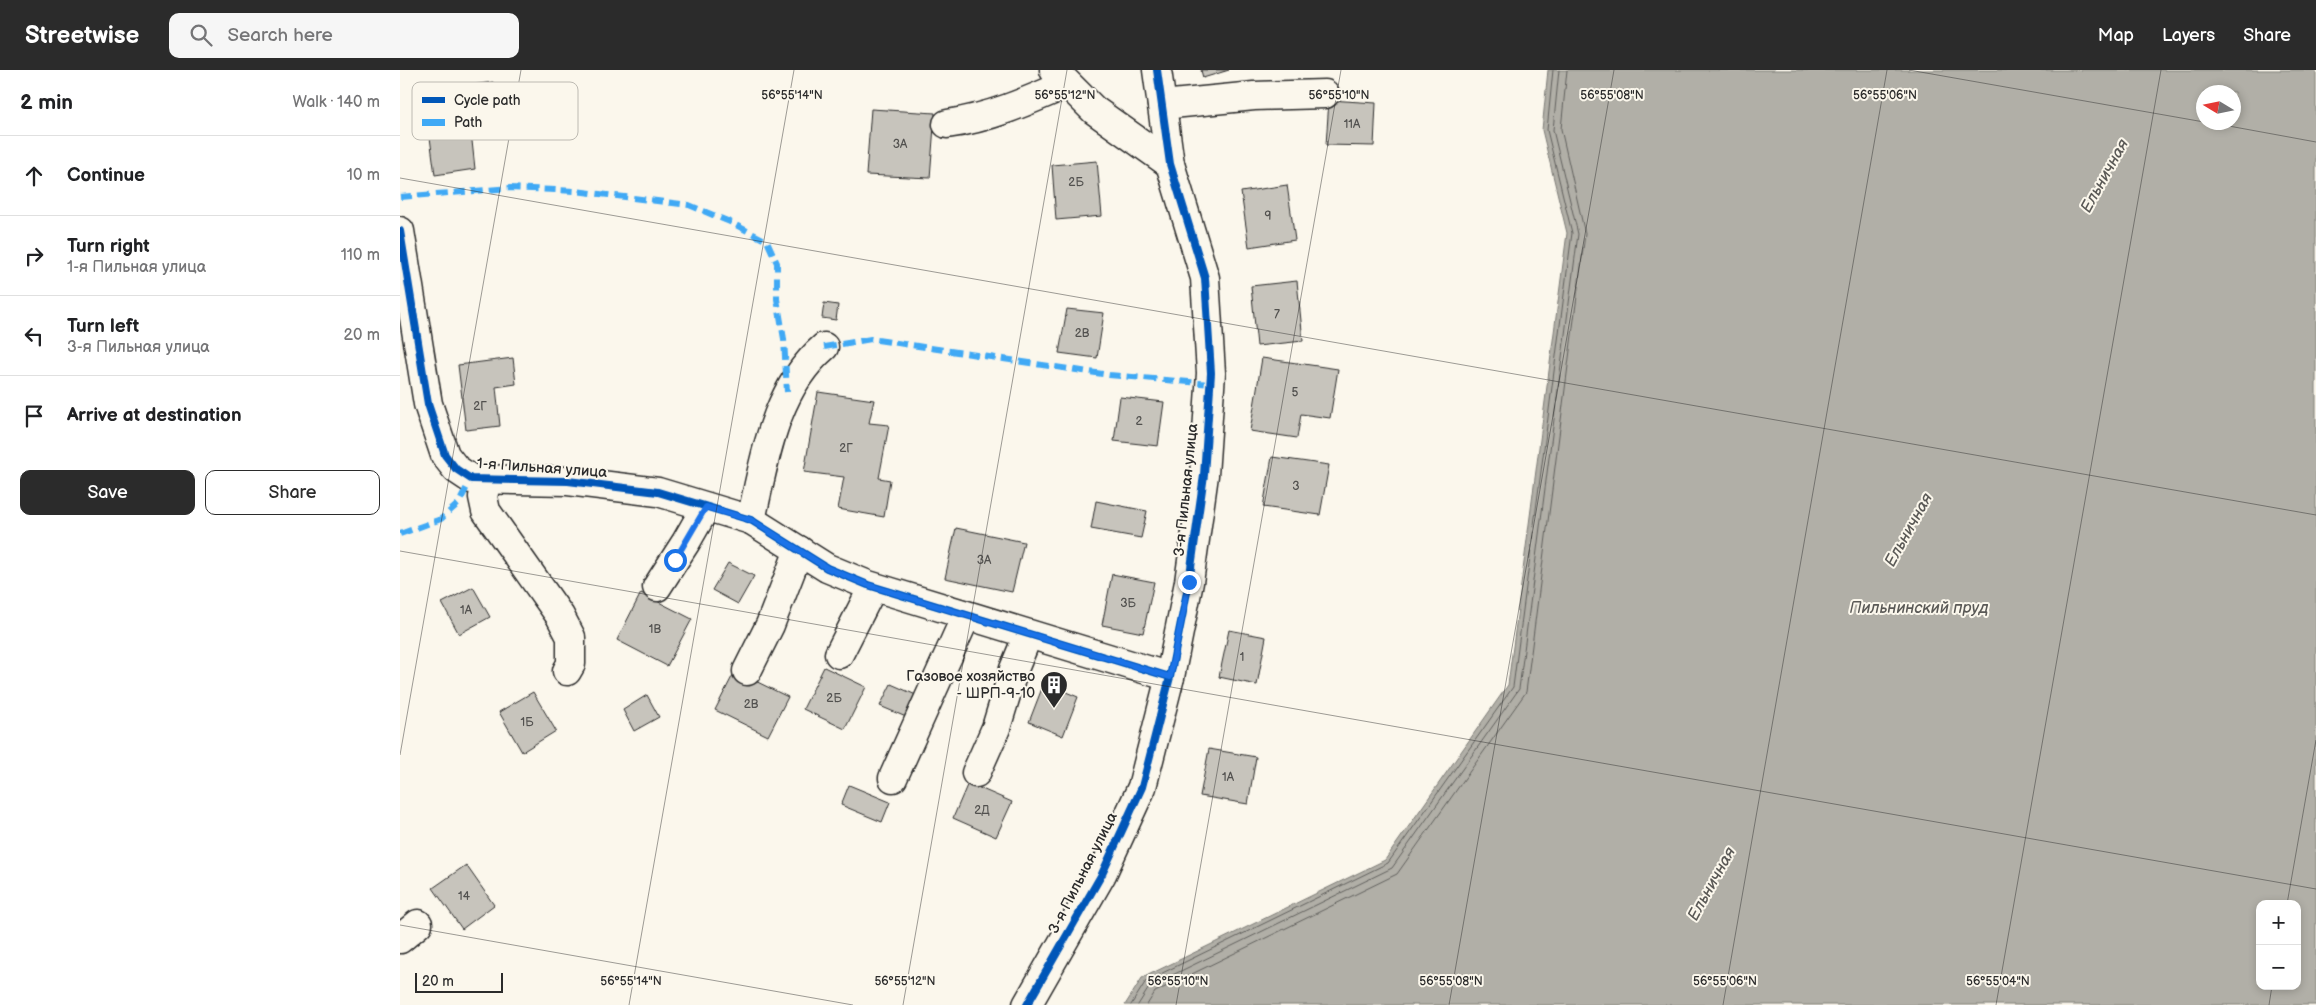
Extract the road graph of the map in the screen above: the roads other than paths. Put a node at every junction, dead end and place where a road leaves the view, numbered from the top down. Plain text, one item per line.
1 (1157, 70) edge
2 (1060, 77) edge
3 (1325, 94) dead end
4 (1162, 105) junction
5 (947, 124) dead end
6 (1170, 164) junction
7 (400, 231) edge
8 (824, 347) dead end
9 (488, 480) junction
10 (706, 507) junction
11 (751, 520) junction
12 (799, 550) junction
13 (656, 586) dead end
14 (872, 587) junction
15 (966, 616) junction
16 (1028, 635) junction
17 (839, 654) dead end
18 (567, 671) dead end
19 (747, 671) dead end
20 (1170, 677) junction
21 (976, 773) dead end
22 (894, 778) dead end
23 (1027, 1005) edge

1 - 4 street, 3-я Пильная улица
2 - 5 street
2 - 6 street
3 - 4 street
4 - 6 street, 3-я Пильная улица
6 - 20 street, 3-я Пильная улица
7 - 9 street, 1-я Пильная улица
8 - 11 street
9 - 10 street, 1-я Пильная улица
9 - 18 street
10 - 11 street, 1-я Пильная улица
10 - 13 street
11 - 12 street, 1-я Пильная улица
12 - 14 street, 1-я Пильная улица
12 - 19 street
14 - 15 street, 1-я Пильная улица
14 - 17 street
15 - 16 street, 1-я Пильная улица
15 - 22 street
16 - 20 street, 1-я Пильная улица
16 - 21 street
20 - 23 street, 3-я Пильная улица

